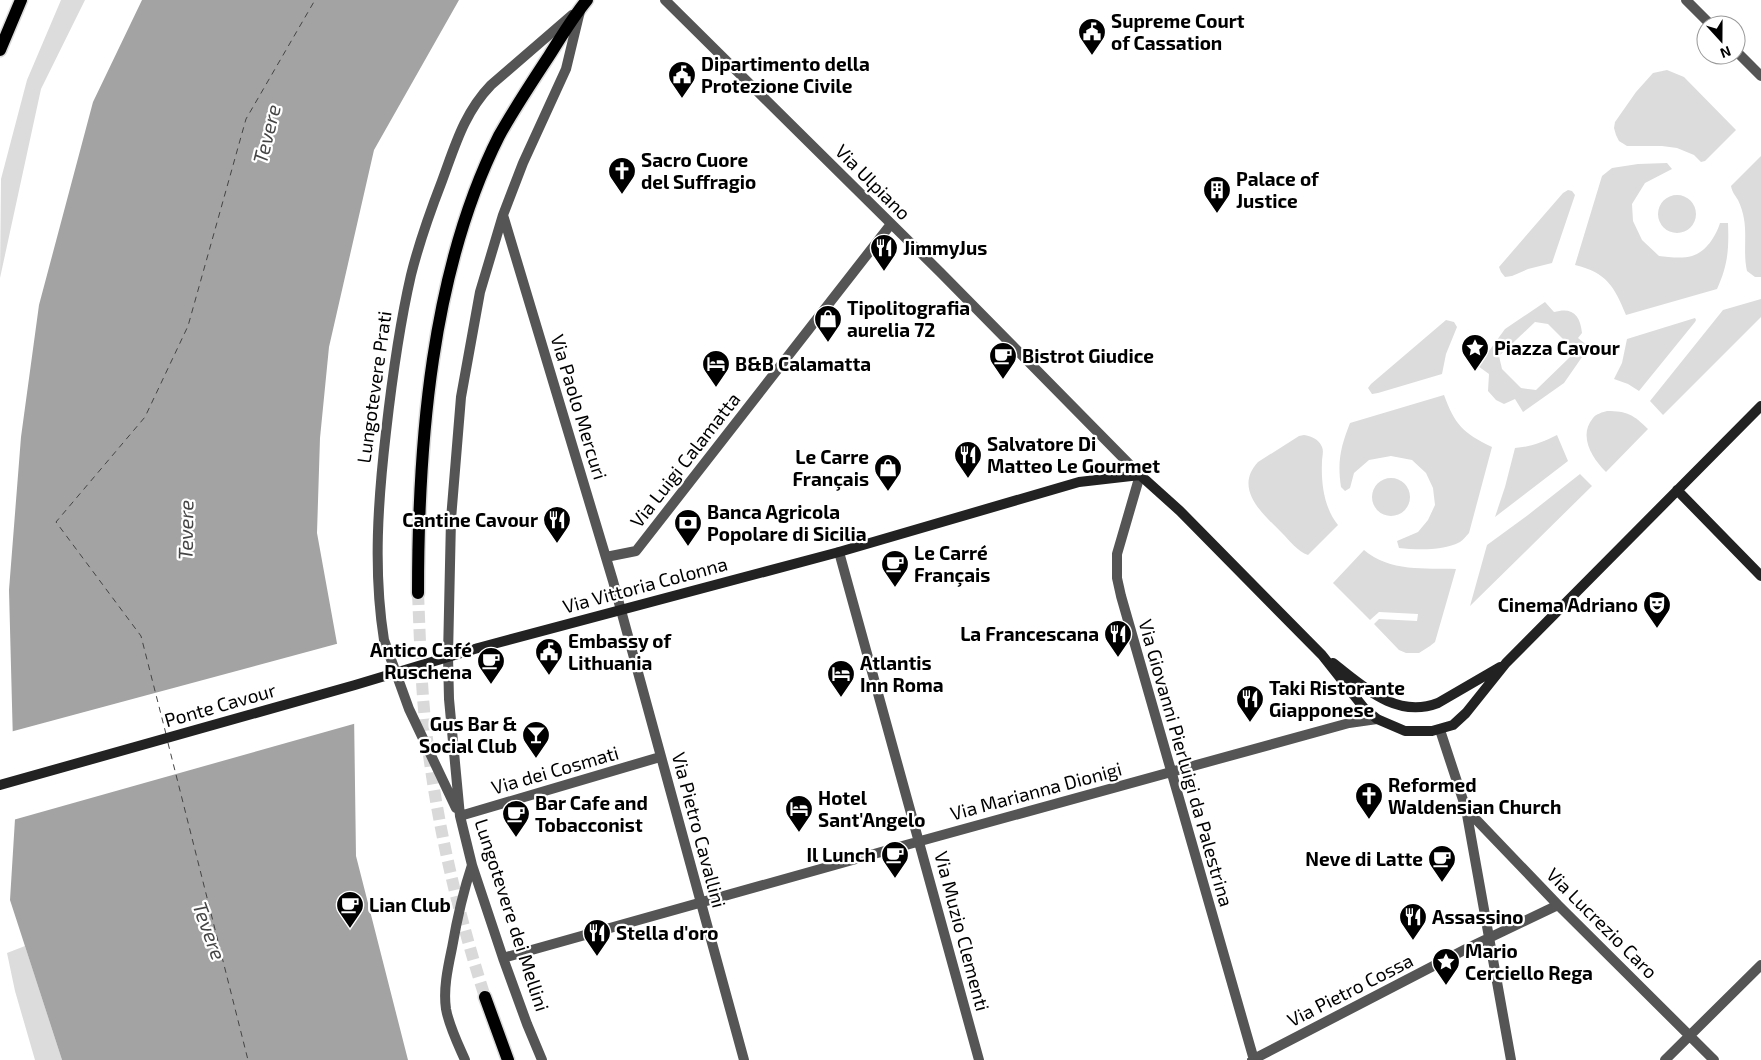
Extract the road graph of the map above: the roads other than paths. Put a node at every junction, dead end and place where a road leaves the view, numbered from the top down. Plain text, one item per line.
1 (21, 0) edge
2 (665, 0) edge
3 (1686, 0) edge
4 (584, 4) edge
5 (1701, 15) edge
6 (0, 50) edge
7 (1746, 61) edge
8 (1761, 76) edge
9 (503, 215) junction
10 (891, 224) junction
11 (1761, 406) edge
12 (1140, 475) junction
13 (1677, 490) junction
14 (840, 552) junction
15 (606, 557) junction
16 (1761, 576) edge
17 (418, 593) tunnel mouth
18 (621, 610) junction
19 (1322, 655) junction
20 (448, 656) junction
21 (1506, 663) junction
22 (396, 673) junction
23 (1377, 718) junction
24 (1440, 730) junction
25 (660, 757) junction
26 (1170, 772) junction
27 (0, 785) edge
28 (1466, 809) junction
29 (460, 816) junction
30 (919, 842) junction
31 (472, 865) junction
32 (700, 902) junction
33 (1558, 904) junction
34 (1490, 937) junction
35 (504, 958) junction
36 (1761, 965) edge
37 (485, 997) tunnel mouth
38 (1690, 1036) junction
39 (464, 1060) edge
40 (508, 1060) edge
41 (542, 1060) edge
42 (744, 1060) edge
43 (979, 1060) edge
44 (1253, 1060) edge
45 (1511, 1060) edge
46 (1665, 1060) edge
47 (1714, 1060) edge

1 - 6 main road
2 - 10 street, Via Ulpiano
3 - 5 street
4 - 9 street
4 - 17 main road
4 - 22 street, Lungotevere Prati
7 - 8 street
9 - 15 street, Via Paolo Mercuri
9 - 20 street, Lungotevere dei Mellini
10 - 12 street, Via Ulpiano
10 - 15 street, Via Luigi Calamatta
11 - 13 street
12 - 14 street, Via Vittoria Colonna
12 - 19 street
12 - 26 street, Via Giovanni Pierluigi da Palestrina
13 - 16 street
13 - 21 street
14 - 18 street, Via Vittoria Colonna
14 - 30 street, Via Muzio Clementi
15 - 18 street, Via Paolo Mercuri
18 - 20 street, Via Vittoria Colonna
18 - 25 street, Via Pietro Cavallini
19 - 21 street
19 - 23 street
20 - 22 street, Ponte Cavour
20 - 29 street, Lungotevere dei Mellini
21 - 24 street
22 - 27 street, Ponte Cavour
22 - 29 street, Lungotevere Prati
23 - 24 street
23 - 26 street, Via Marianna Dionigi
24 - 28 street
25 - 29 street, Via dei Cosmati
25 - 32 street, Via Pietro Cavallini
26 - 30 street, Via Marianna Dionigi
26 - 44 street, Via Giovanni Pierluigi da Palestrina
28 - 33 street, Via Lucrezio Caro
28 - 34 street
29 - 31 street, Lungotevere dei Mellini
30 - 32 street, Via Marianna Dionigi
30 - 43 street, Via Muzio Clementi
31 - 35 street, Lungotevere dei Mellini
31 - 39 street
32 - 35 street, Via Marianna Dionigi
32 - 42 street, Via Pietro Cavallini
33 - 34 street, Via Pietro Cossa
33 - 38 street, Via Lucrezio Caro
34 - 44 street, Via Pietro Cossa
34 - 45 street
35 - 41 street, Lungotevere dei Mellini
36 - 38 street
37 - 40 main road
38 - 46 street
38 - 47 street, Via Lucrezio Caro

